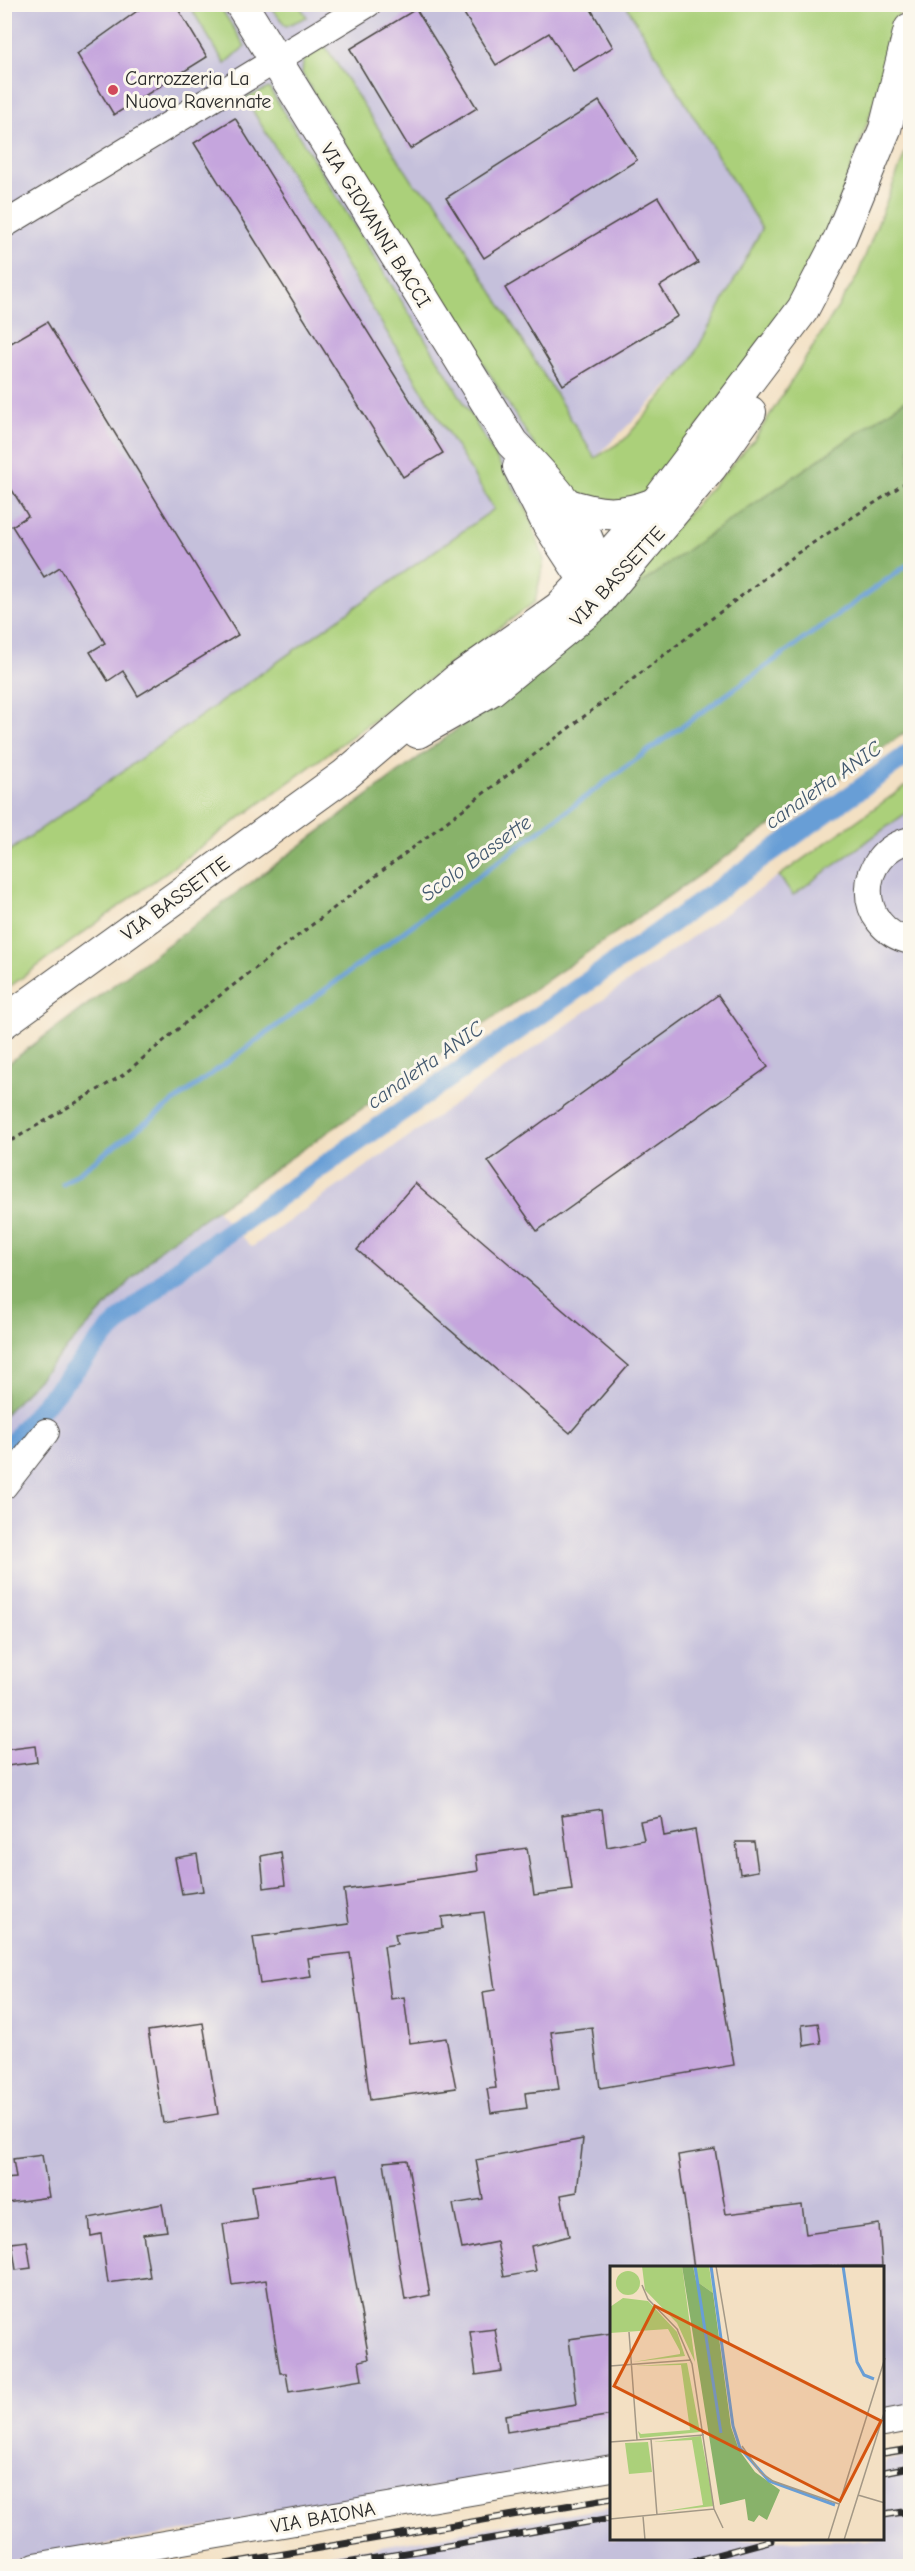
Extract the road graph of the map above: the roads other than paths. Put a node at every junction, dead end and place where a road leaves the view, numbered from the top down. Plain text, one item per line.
1 (241, 4) edge
2 (368, 4) edge
3 (910, 29) edge
4 (275, 60) junction
5 (4, 225) edge
6 (803, 309) junction
7 (743, 422) junction
8 (655, 504) junction
9 (556, 513) junction
10 (590, 576) junction
11 (507, 642) junction
12 (434, 723) junction
13 (345, 775) junction
14 (910, 840) edge
15 (910, 941) edge
16 (4, 1022) edge
17 (46, 1432) dead end
18 (4, 1486) edge
19 (910, 2418) edge
20 (885, 2423) edge
21 (610, 2468) edge
22 (35, 2566) edge

1 - 4 main road, VIA GIOVANNI BACCI
2 - 4 street
3 - 6 main road, VIA BASSETTE
4 - 5 street
4 - 9 main road, VIA GIOVANNI BACCI
6 - 7 main road, VIA BASSETTE
6 - 8 main road, VIA BASSETTE
7 - 10 main road, VIA BASSETTE
7 - 12 main road, VIA BASSETTE
8 - 9 main road
8 - 10 main road, VIA BASSETTE
9 - 10 main road, VIA GIOVANNI BACCI
9 - 11 main road, VIA GIOVANNI BACCI
10 - 11 main road, VIA BASSETTE
10 - 12 main road, VIA BASSETTE
11 - 13 main road, VIA BASSETTE
12 - 13 main road, VIA BASSETTE
13 - 16 main road, VIA BASSETTE
14 - 15 street
17 - 18 street
19 - 20 street
21 - 22 street, VIA BAIONA

